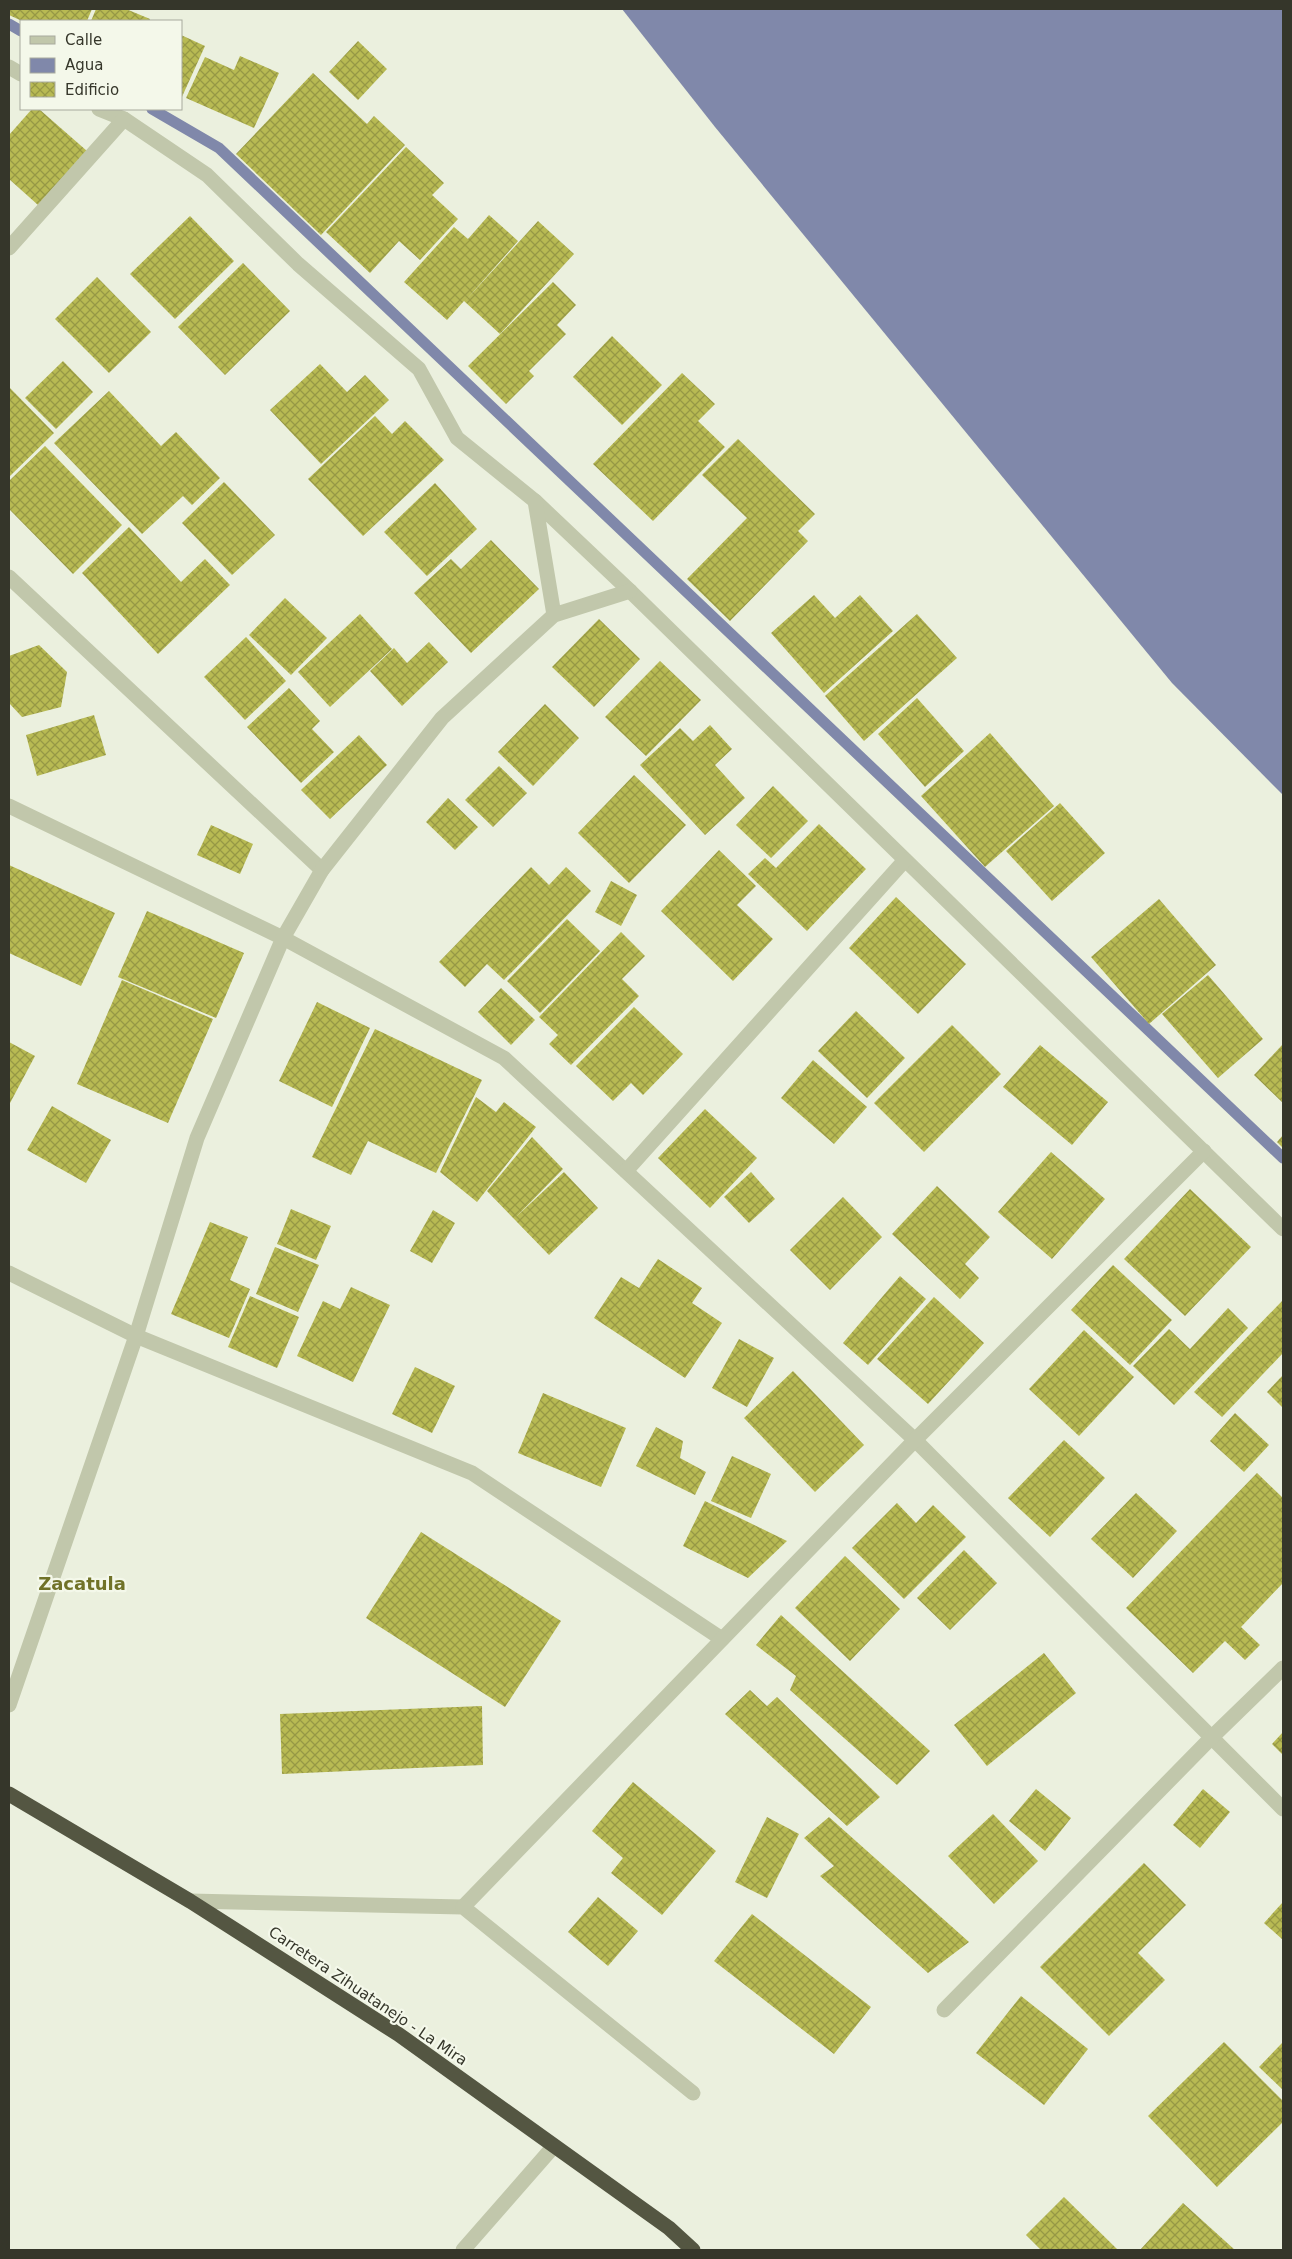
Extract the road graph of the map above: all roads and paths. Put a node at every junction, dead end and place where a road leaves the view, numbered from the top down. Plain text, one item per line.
1 (9, 67) edge
2 (20, 73) edge
3 (102, 110) edge
4 (124, 119) junction
5 (9, 248) edge
6 (535, 501) junction
7 (9, 577) edge
8 (630, 591) junction
9 (554, 615) junction
10 (9, 806) edge
11 (906, 860) junction
12 (322, 870) junction
13 (283, 938) junction
14 (1204, 1151) junction
15 (626, 1170) junction
16 (1283, 1229) edge
17 (9, 1273) edge
18 (136, 1336) junction
19 (915, 1440) junction
20 (722, 1639) junction
21 (1283, 1668) edge
22 (9, 1705) edge
23 (1211, 1738) junction
24 (9, 1794) edge
25 (1283, 1809) edge
26 (190, 1901) junction
27 (463, 1907) junction
28 (944, 2010) dead end
29 (693, 2093) dead end
30 (554, 2146) junction
31 (463, 2250) edge
32 (693, 2250) edge

1 - 2 street
3 - 4 street
4 - 5 street
4 - 6 street
6 - 8 street
6 - 9 street
7 - 12 street
8 - 9 street
8 - 11 street
9 - 12 street
10 - 13 street
11 - 14 street
11 - 15 street
12 - 13 street
13 - 15 street
13 - 18 street
14 - 16 street
14 - 19 street
15 - 19 street
17 - 18 street
18 - 20 street
18 - 22 street
19 - 20 street
19 - 23 street
20 - 27 street
21 - 23 street
23 - 25 street
23 - 28 street
24 - 26 highway, Carretera Zihuatanejo - La Mira
26 - 27 street
26 - 30 highway, Carretera Zihuatanejo - La Mira
27 - 29 street
30 - 31 street
30 - 32 highway, Carretera Zihuatanejo - La Mira

